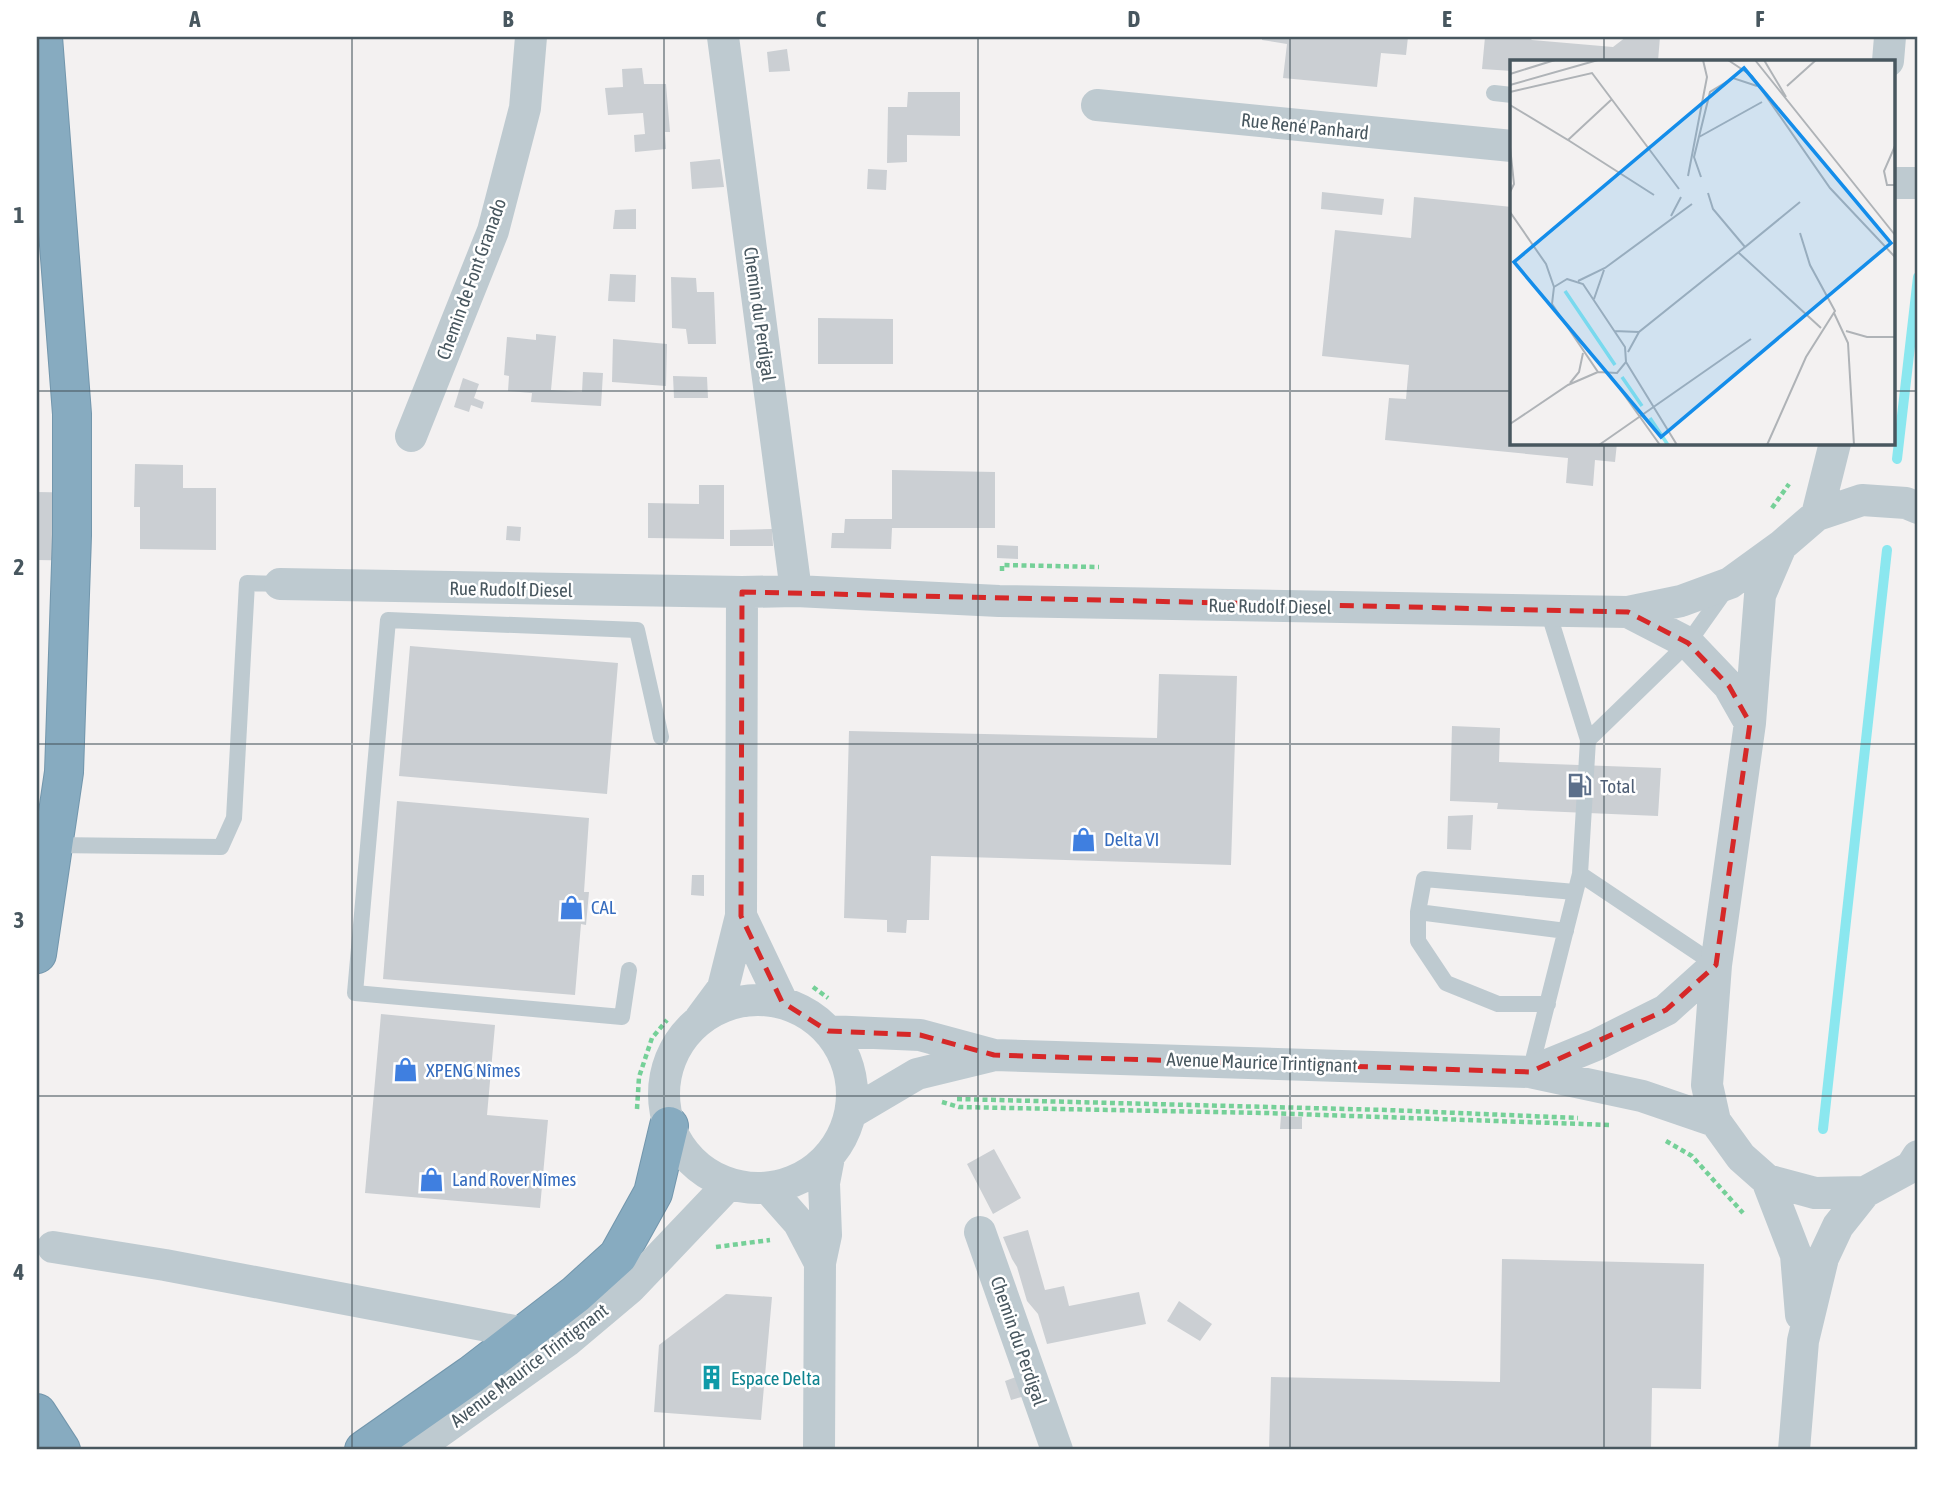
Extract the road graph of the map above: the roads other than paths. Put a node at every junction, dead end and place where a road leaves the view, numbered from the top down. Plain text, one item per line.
1 (531, 37) edge
2 (723, 37) edge
3 (1890, 37) edge
4 (46, 46) edge
5 (1888, 60) edge
6 (1494, 93) dead end
7 (1510, 94) edge
8 (1097, 105) dead end
9 (1510, 146) edge
10 (1896, 183) edge
11 (1918, 183) edge
12 (411, 436) dead end
13 (1835, 444) edge
14 (1918, 508) edge
15 (1817, 515) junction
16 (1781, 546) junction
17 (1730, 583) junction
18 (281, 584) joint
19 (796, 591) junction
20 (742, 592) junction
21 (1548, 611) junction
22 (1628, 612) junction
23 (1688, 643) junction
24 (1750, 723) junction
25 (661, 737) dead end
26 (1588, 740) junction
27 (53, 845) junction
28 (1580, 874) junction
29 (1575, 892) junction
30 (1418, 912) junction
31 (740, 916) junction
32 (1566, 931) junction
33 (37, 954) edge
34 (1716, 965) junction
35 (629, 970) dead end
36 (782, 1002) junction
37 (1548, 1004) junction
38 (832, 1015) junction
39 (686, 1017) junction
40 (994, 1055) junction
41 (1530, 1072) junction
42 (851, 1113) junction
43 (1715, 1121) junction
44 (653, 1122) junction
45 (1918, 1156) edge
46 (829, 1157) junction
47 (1767, 1180) junction
48 (729, 1184) junction
49 (769, 1189) junction
50 (1865, 1192) junction
51 (980, 1232) dead end
52 (53, 1247) dead end
53 (821, 1263) junction
54 (628, 1267) junction
55 (525, 1334) junction
56 (567, 1341) junction
57 (1803, 1341) junction
58 (37, 1413) edge
59 (61, 1450) edge
60 (364, 1450) edge
61 (414, 1450) edge
62 (819, 1450) edge
63 (1057, 1450) edge
64 (1794, 1450) edge

1 - 12 street, Chemin de Font Granado
2 - 19 street, Chemin du Perdigal
3 - 5 street
4 - 27 highway
6 - 7 lane
8 - 9 street, Rue René Panhard
10 - 11 street
13 - 15 street
14 - 15 street
15 - 16 street, Rue Rudolf Diesel
16 - 17 street, Rue Rudolf Diesel
16 - 24 street
17 - 22 street, Rue Rudolf Diesel
17 - 23 lane
18 - 20 street, Rue Rudolf Diesel
18 - 27 lane
19 - 20 street, Rue Rudolf Diesel
19 - 21 street, Rue Rudolf Diesel
20 - 31 street
21 - 22 street, Rue Rudolf Diesel
21 - 26 lane
22 - 23 street
23 - 24 street
23 - 26 lane
24 - 34 street
25 - 35 lane
26 - 28 lane
27 - 33 highway
28 - 29 lane
28 - 34 lane
29 - 30 lane
29 - 32 lane
30 - 32 lane
30 - 37 lane
31 - 36 street
31 - 39 street
32 - 37 lane
34 - 41 street, Avenue Maurice Trintignant
34 - 43 street
36 - 38 street
36 - 39 street
37 - 41 lane
38 - 40 street, Avenue Maurice Trintignant
38 - 42 street
39 - 44 street
40 - 41 street, Avenue Maurice Trintignant
40 - 42 street, Avenue Maurice Trintignant
41 - 43 street, Avenue Maurice Trintignant
42 - 46 street
43 - 47 street
44 - 48 street
44 - 54 highway
45 - 50 street
46 - 49 street
46 - 53 street
47 - 50 street
47 - 57 street
48 - 49 street
48 - 54 street, Avenue Maurice Trintignant
49 - 53 street
50 - 57 street
51 - 63 street, Chemin du Perdigal
52 - 55 street
53 - 62 street
54 - 55 highway
54 - 56 street, Avenue Maurice Trintignant
55 - 56 street
55 - 60 highway
56 - 61 street, Avenue Maurice Trintignant
57 - 64 street
58 - 59 highway

